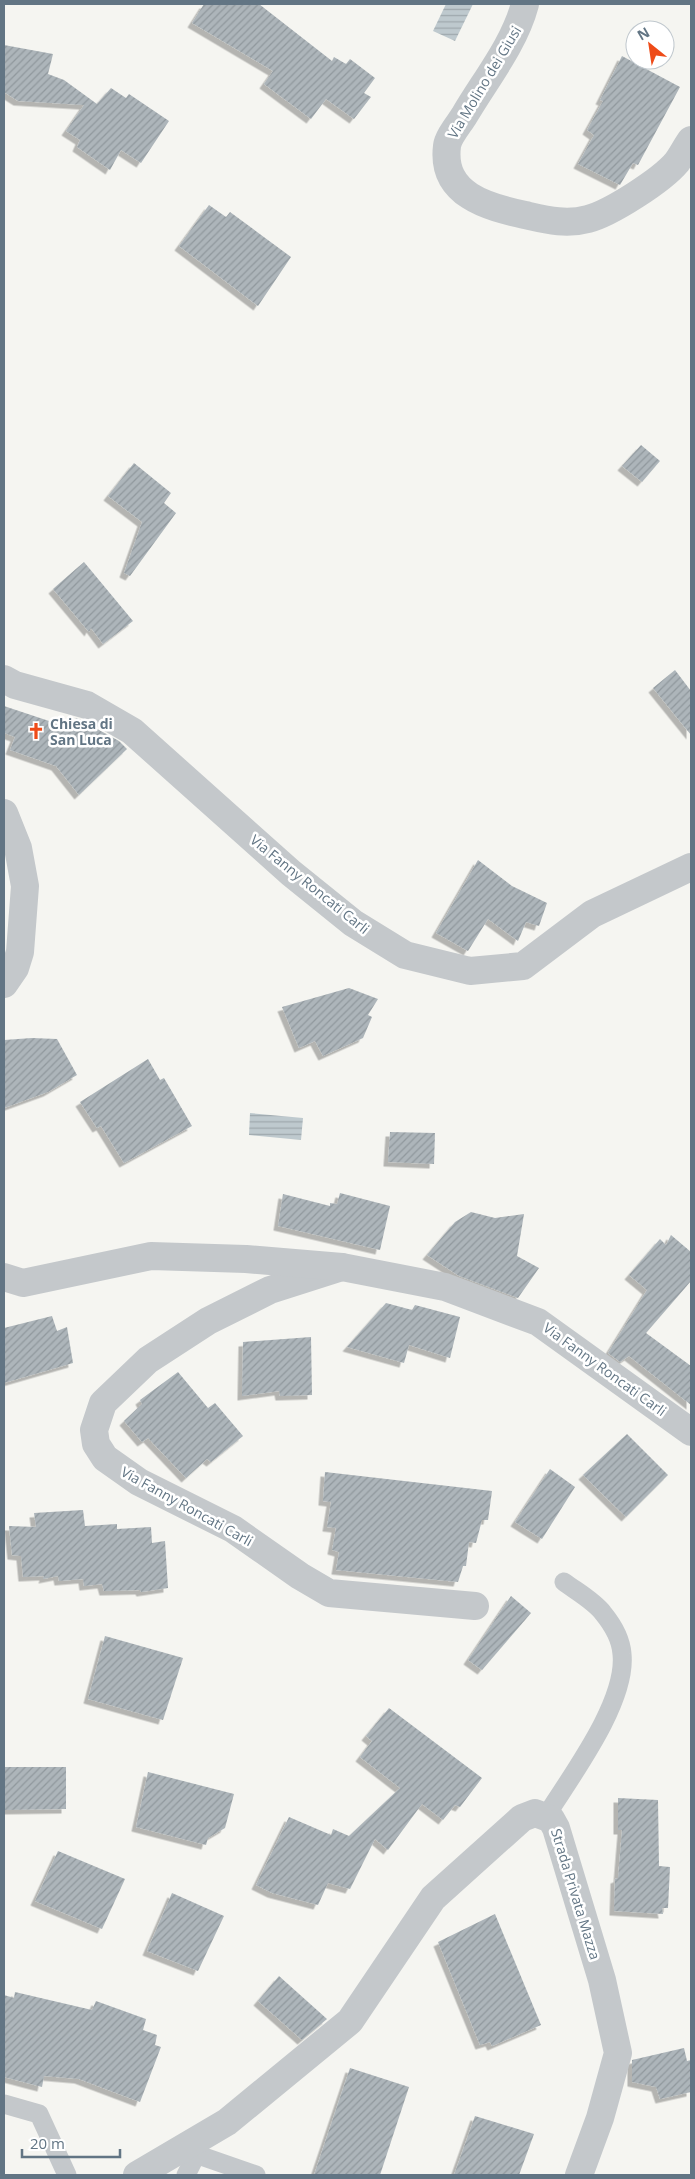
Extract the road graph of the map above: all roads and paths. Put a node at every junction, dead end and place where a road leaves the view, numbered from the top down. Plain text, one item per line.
1 (525, 4) edge
2 (691, 140) edge
3 (4, 679) edge
4 (4, 813) edge
5 (691, 867) edge
6 (4, 984) edge
7 (342, 1267) junction
8 (4, 1277) edge
9 (691, 1432) edge
10 (564, 1582) dead end
11 (475, 1606) dead end
12 (546, 1816) junction
13 (4, 2104) edge
14 (188, 2160) edge
15 (67, 2175) edge
16 (137, 2175) edge
17 (256, 2175) edge
18 (579, 2175) edge

1 - 2 street, Via Molino dei Giusi
3 - 5 street, Via Fanny Roncati Carli
4 - 6 street
7 - 8 street, Via Fanny Roncati Carli
7 - 9 street, Via Fanny Roncati Carli
7 - 11 street, Via Fanny Roncati Carli
10 - 12 lane
12 - 14 street, Strada Privata Mazza
12 - 18 street, Strada Privata Mazza
13 - 15 lane
14 - 16 street, Strada Privata Mazza
14 - 17 lane

